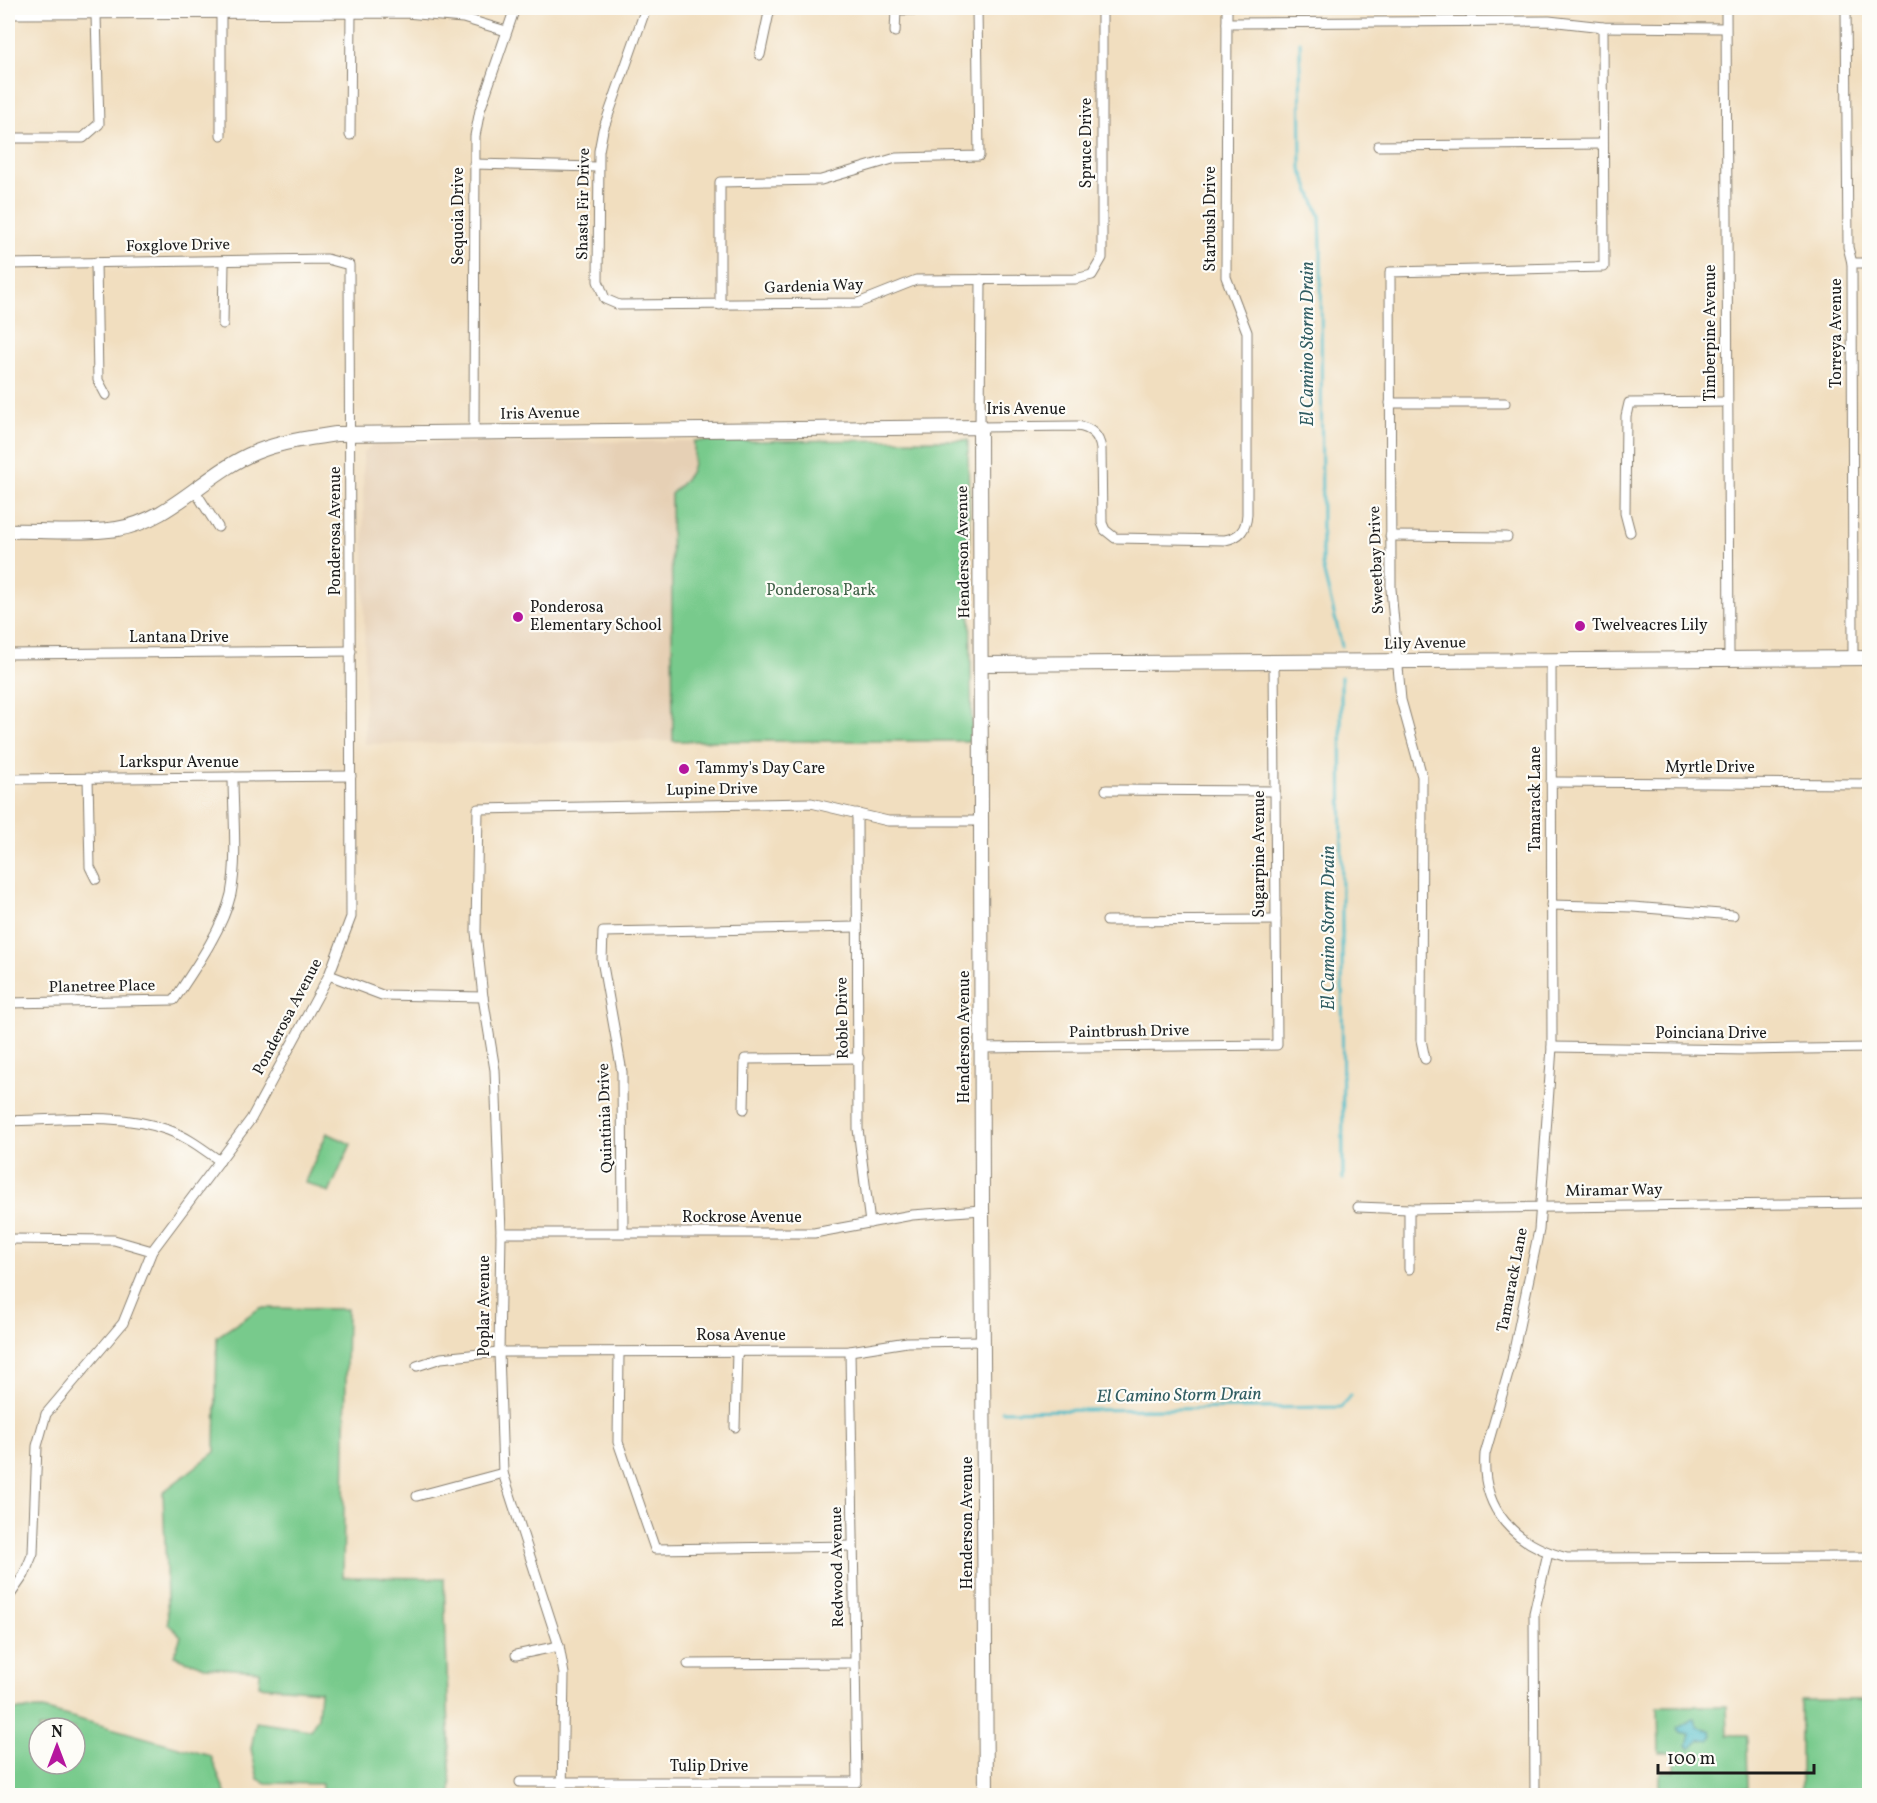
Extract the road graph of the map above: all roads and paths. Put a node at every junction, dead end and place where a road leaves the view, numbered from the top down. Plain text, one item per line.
1 (514, 8) edge
2 (646, 8) edge
3 (770, 8) edge
4 (977, 8) edge
5 (1102, 8) edge
6 (1227, 8) edge
7 (1726, 8) edge
8 (1846, 8) edge
9 (351, 10) edge
10 (8, 14) edge
11 (220, 14) junction
12 (96, 15) junction
13 (1227, 23) junction
14 (1604, 27) junction
15 (1725, 28) junction
16 (506, 31) junction
17 (895, 32) dead end
18 (760, 55) dead end
19 (222, 135) dead end
20 (350, 135) dead end
21 (8, 138) edge
22 (1603, 144) junction
23 (1378, 146) dead end
24 (474, 164) junction
25 (597, 167) junction
26 (224, 261) junction
27 (96, 262) junction
28 (1852, 263) junction
29 (1869, 263) edge
30 (8, 264) edge
31 (349, 265) joint
32 (1092, 275) joint
33 (981, 279) junction
34 (605, 299) joint
35 (720, 305) junction
36 (223, 324) dead end
37 (106, 395) dead end
38 (1726, 402) junction
39 (1390, 403) junction
40 (1504, 403) dead end
41 (980, 427) junction
42 (474, 431) junction
43 (349, 433) junction
44 (1094, 433) joint
45 (195, 490) junction
46 (218, 527) dead end
47 (8, 531) edge
48 (1630, 531) dead end
49 (1390, 536) junction
50 (1507, 537) dead end
51 (351, 651) junction
52 (8, 654) edge
53 (1853, 658) junction
54 (1869, 658) edge
55 (1729, 659) junction
56 (1551, 660) junction
57 (1399, 661) junction
58 (1274, 662) junction
59 (981, 664) junction
60 (351, 776) junction
61 (232, 777) junction
62 (88, 778) junction
63 (8, 779) edge
64 (1551, 782) junction
65 (1869, 784) edge
66 (1106, 790) dead end
67 (1275, 791) junction
68 (478, 809) joint
69 (857, 813) junction
70 (981, 821) junction
71 (96, 879) dead end
72 (1551, 905) junction
73 (1733, 915) dead end
74 (1276, 920) junction
75 (1107, 921) dead end
76 (857, 927) junction
77 (329, 975) junction
78 (483, 997) junction
79 (8, 1002) edge
80 (1277, 1045) joint
81 (1552, 1047) junction
82 (981, 1048) junction
83 (1869, 1048) edge
84 (859, 1058) junction
85 (1425, 1059) dead end
86 (744, 1109) dead end
87 (8, 1121) edge
88 (220, 1161) junction
89 (1869, 1203) edge
90 (1358, 1207) dead end
91 (1540, 1207) junction
92 (1409, 1209) junction
93 (982, 1210) junction
94 (870, 1222) junction
95 (623, 1232) junction
96 (501, 1233) junction
97 (8, 1239) edge
98 (152, 1251) junction
99 (1409, 1269) dead end
100 (983, 1341) junction
101 (737, 1351) junction
102 (850, 1351) junction
103 (499, 1352) junction
104 (619, 1353) junction
105 (417, 1366) dead end
106 (735, 1427) dead end
107 (503, 1473) junction
108 (417, 1496) dead end
109 (852, 1546) junction
110 (1548, 1553) junction
111 (1869, 1557) edge
112 (8, 1598) edge
113 (560, 1646) junction
114 (516, 1655) dead end
115 (854, 1663) junction
116 (688, 1664) dead end
117 (520, 1782) dead end
118 (857, 1782) joint
119 (561, 1783) junction
120 (562, 1796) edge
121 (986, 1796) edge
122 (1535, 1796) edge

1 - 16 street, Sequoia Drive
2 - 25 street, Shasta Fir Drive
3 - 18 street
4 - 17 street
4 - 35 street
5 - 32 street, Spruce Drive
6 - 13 street, Starbush Drive
7 - 15 street, Timberpine Avenue
8 - 28 street, Torreya Avenue
9 - 11 street
9 - 16 street
9 - 20 street
10 - 12 street
11 - 12 street
11 - 19 street
12 - 21 street
13 - 14 street
13 - 44 street, Starbush Drive
14 - 15 street
14 - 22 street
15 - 38 street, Timberpine Avenue
16 - 24 street, Sequoia Drive
22 - 23 street
22 - 39 street, Sweetbay Drive
24 - 25 street
24 - 42 street, Sequoia Drive
25 - 34 street, Shasta Fir Drive
26 - 27 street, Foxglove Drive
26 - 31 street, Foxglove Drive
26 - 36 street
27 - 30 street, Foxglove Drive
27 - 37 street
28 - 29 street
28 - 53 street, Torreya Avenue
31 - 43 street, Ponderosa Avenue
32 - 33 street, Gardenia Way
33 - 35 street, Gardenia Way
33 - 41 street, Henderson Avenue
34 - 35 street, Gardenia Way
38 - 48 street
38 - 55 street, Timberpine Avenue
39 - 40 street
39 - 49 street, Sweetbay Drive
41 - 42 street, Iris Avenue
41 - 44 street, Iris Avenue
41 - 59 street, Henderson Avenue
42 - 43 street, Iris Avenue
43 - 45 street, Iris Avenue
43 - 51 street, Ponderosa Avenue
45 - 46 street
45 - 47 street, Iris Avenue
49 - 50 street
49 - 57 street, Sweetbay Drive
51 - 52 street, Lantana Drive
51 - 60 street, Ponderosa Avenue
53 - 54 street, Lily Avenue
53 - 55 street, Lily Avenue
55 - 56 street, Lily Avenue
56 - 57 street, Lily Avenue
56 - 64 street, Tamarack Lane
57 - 58 street, Lily Avenue
57 - 85 street, Sweetbay Drive
58 - 59 street, Lily Avenue
58 - 67 street, Sugarpine Avenue
59 - 70 street, Henderson Avenue
60 - 61 street, Larkspur Avenue
60 - 77 street, Ponderosa Avenue
61 - 62 street, Larkspur Avenue
61 - 79 street, Planetree Place
62 - 63 street, Larkspur Avenue
62 - 71 street
64 - 65 street, Myrtle Drive
64 - 72 street, Tamarack Lane
66 - 67 street
67 - 74 street, Sugarpine Avenue
68 - 69 street, Lupine Drive
68 - 78 street, Poplar Avenue
69 - 70 street, Lupine Drive
69 - 76 street, Roble Drive
70 - 82 street, Henderson Avenue
72 - 73 street
72 - 81 street, Tamarack Lane
74 - 75 street
74 - 80 street, Sugarpine Avenue
76 - 84 street, Roble Drive
76 - 95 street, Quintinia Drive
77 - 78 street
77 - 88 street, Ponderosa Avenue
78 - 96 street, Poplar Avenue
80 - 82 street, Paintbrush Drive
81 - 83 street, Poinciana Drive
81 - 91 street, Tamarack Lane
82 - 93 street, Henderson Avenue
84 - 86 street
84 - 94 street, Roble Drive
87 - 88 street
88 - 98 street, Ponderosa Avenue
89 - 91 street, Miramar Way
90 - 92 street, Miramar Way
91 - 92 street, Miramar Way
91 - 110 street, Tamarack Lane
92 - 99 street
93 - 94 street, Rockrose Avenue
93 - 100 street, Henderson Avenue
94 - 95 street, Rockrose Avenue
95 - 96 street, Rockrose Avenue
96 - 103 street, Poplar Avenue
97 - 98 street
98 - 112 street, Ponderosa Avenue
100 - 102 street, Rosa Avenue
100 - 121 street, Henderson Avenue
101 - 102 street, Rosa Avenue
101 - 104 street, Rosa Avenue
101 - 106 street
102 - 109 street, Redwood Avenue
103 - 104 street, Rosa Avenue
103 - 105 street, Rosa Avenue
103 - 107 street, Poplar Avenue
104 - 109 street
107 - 108 street
107 - 113 street, Poplar Avenue
109 - 115 street, Redwood Avenue
110 - 111 street, Tamarack Lane
110 - 122 street
113 - 114 street
113 - 119 street, Poplar Avenue
115 - 116 street
115 - 118 street, Redwood Avenue
117 - 119 street, Tulip Drive
118 - 119 street, Tulip Drive
119 - 120 street, Poplar Avenue

